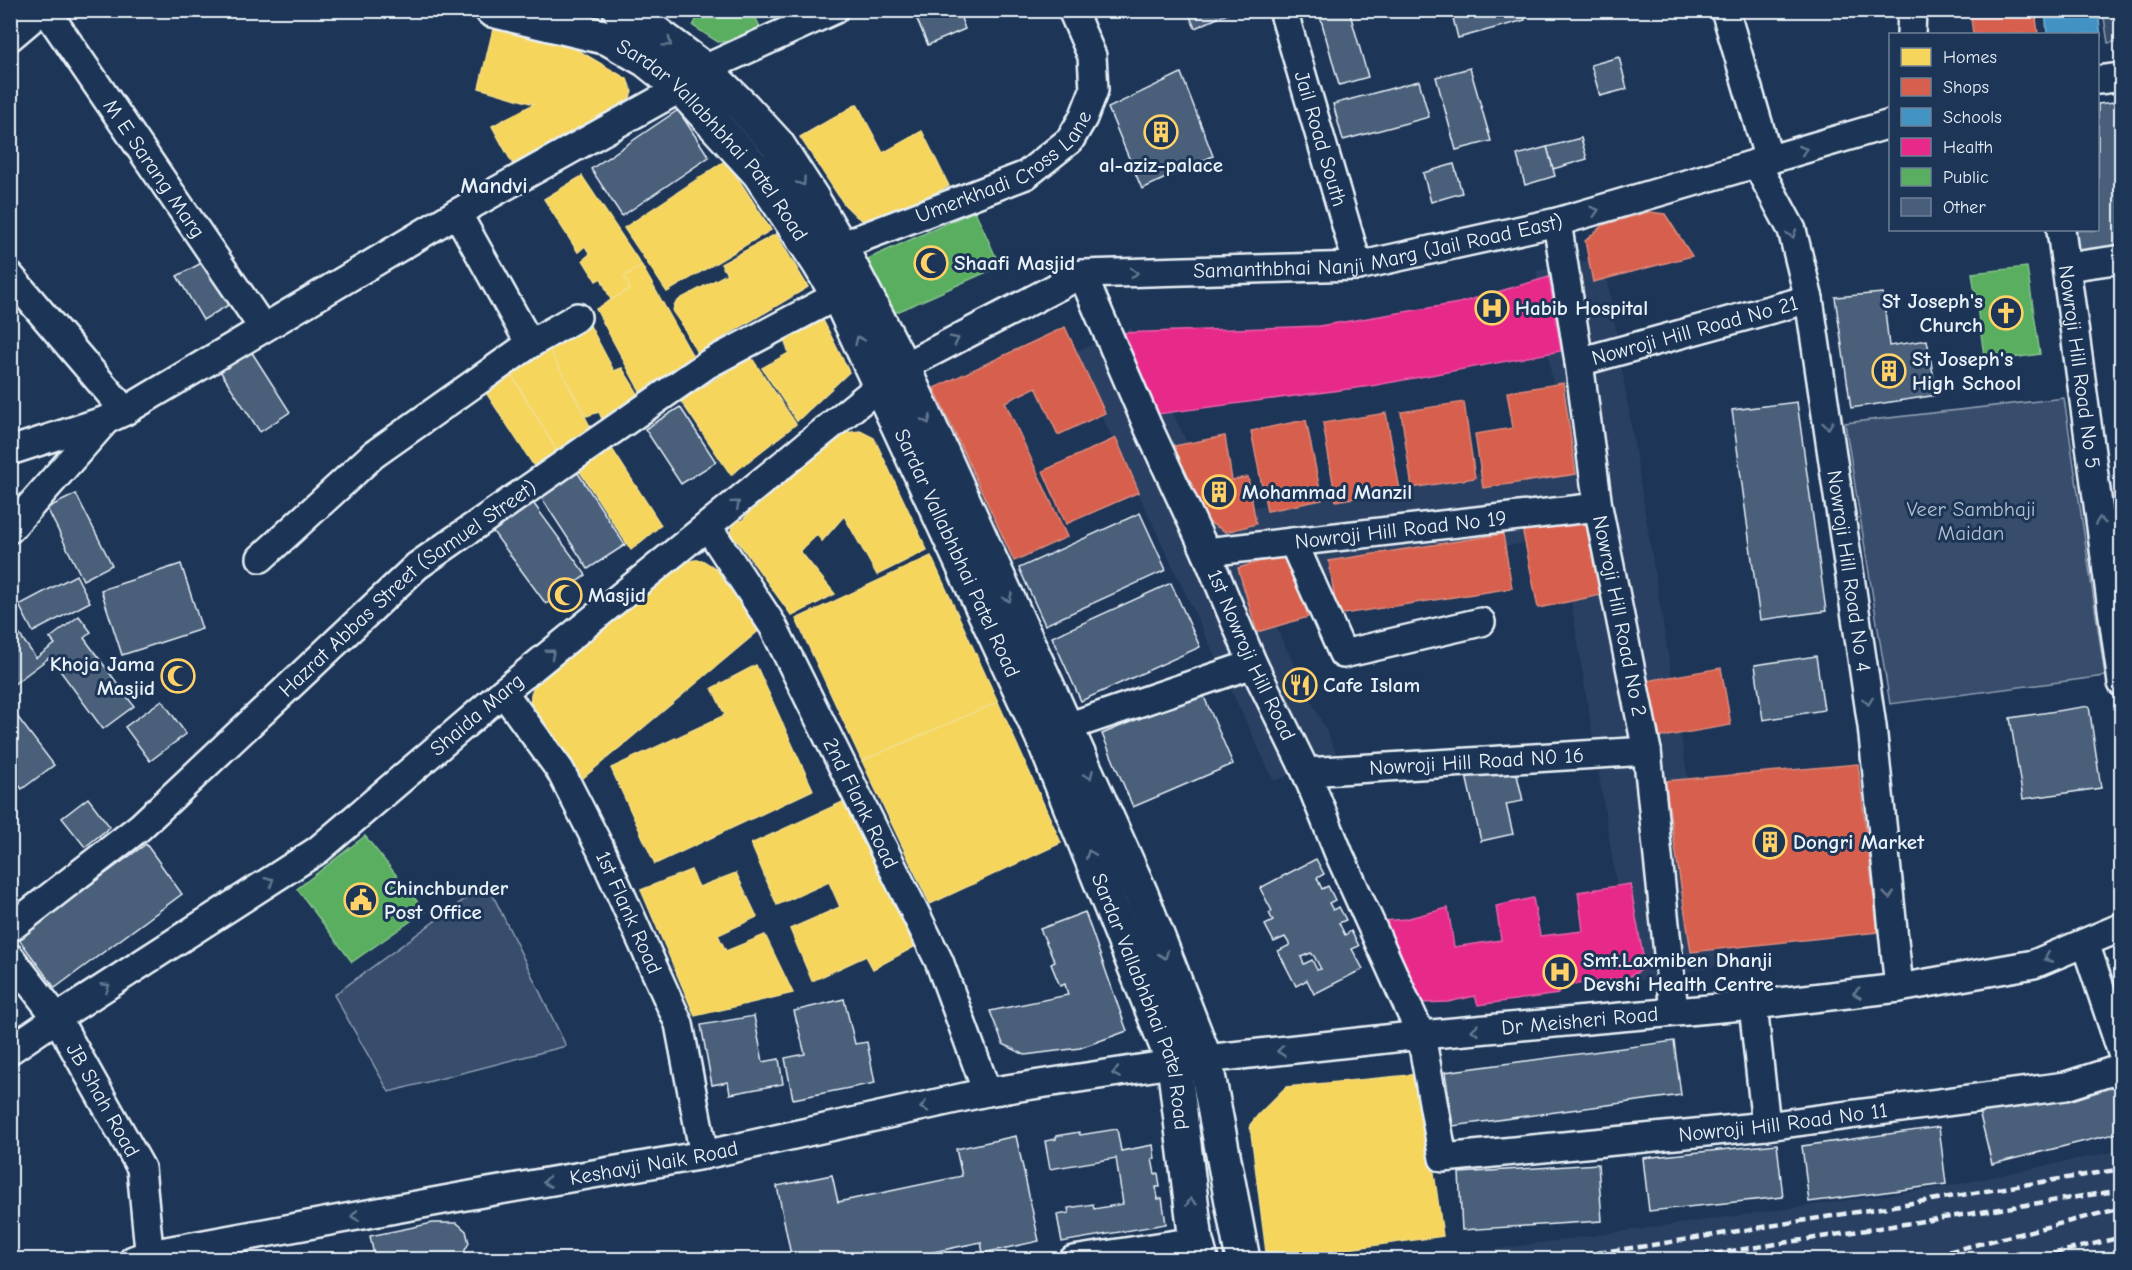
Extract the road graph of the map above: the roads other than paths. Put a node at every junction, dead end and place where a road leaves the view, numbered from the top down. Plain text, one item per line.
1 (44, 10) edge
2 (492, 10) edge
3 (620, 10) edge
4 (834, 10) edge
5 (1072, 10) edge
6 (1283, 10) edge
7 (1725, 10) edge
8 (1912, 10) edge
9 (1911, 33) edge
10 (10, 37) edge
11 (2121, 77) edge
12 (692, 79) junction
13 (2099, 80) edge
14 (1889, 124) edge
15 (1763, 161) junction
16 (458, 213) junction
17 (1557, 222) junction
18 (2061, 231) edge
19 (830, 254) junction
20 (2121, 259) edge
21 (1358, 266) junction
22 (2067, 267) junction
23 (1082, 274) junction
24 (10, 276) edge
25 (838, 295) junction
26 (1809, 298) junction
27 (577, 317) dead end
28 (263, 328) junction
29 (530, 344) junction
30 (1580, 362) junction
31 (891, 376) junction
32 (115, 416) junction
33 (10, 451) edge
34 (1598, 507) junction
35 (708, 527) junction
36 (10, 529) edge
37 (1293, 542) junction
38 (1206, 552) junction
39 (261, 558) dead end
40 (1481, 622) dead end
41 (1253, 664) junction
42 (2121, 683) edge
43 (503, 692) junction
44 (1056, 735) junction
45 (1647, 751) junction
46 (1306, 772) junction
47 (2121, 927) edge
48 (10, 928) edge
49 (2085, 943) junction
50 (10, 957) edge
51 (1899, 988) junction
52 (1753, 1005) junction
53 (1674, 1011) junction
54 (57, 1018) junction
55 (1421, 1035) junction
56 (10, 1050) edge
57 (2121, 1053) edge
58 (1189, 1062) junction
59 (2121, 1068) edge
60 (987, 1092) junction
61 (1766, 1126) junction
62 (704, 1155) junction
63 (1443, 1158) joint
64 (1198, 1250) edge
65 (144, 1258) edge
66 (1243, 1259) edge
67 (1073, 1260) edge

1 - 10 street
1 - 28 street, M E Sarang Marg
2 - 12 main road, Sardar Vallabhbhai Patel Road
3 -> 12 main road, Sardar Vallabhbhai Patel Road
4 - 12 street
5 - 19 street, Umerkhadi Cross Lane
6 - 21 street, Jail Road South
7 - 15 street, Nowroji Hill Road No 4
8 - 9 street
11 - 13 street
12 - 16 street
12 - 19 main road, Sardar Vallabhbhai Patel Road
15 -> 14 street, Samanthbhai Nanji Marg (Jail Road East)
17 -> 15 street, Samanthbhai Nanji Marg (Jail Road East)
15 -> 26 street, Nowroji Hill Road No 4
16 - 28 street
16 - 29 street
17 - 21 street, Samanthbhai Nanji Marg (Jail Road East)
17 - 30 street, Nowroji Hill Road No 2
18 - 22 street, Nowroji Hill Road No 5
19 - 25 main road, Sardar Vallabhbhai Patel Road
19 - 31 main road, Sardar Vallabhbhai Patel Road
20 - 22 street
23 -> 21 street, Samanthbhai Nanji Marg (Jail Road East)
42 -> 22 street, Nowroji Hill Road No 5
31 -> 23 street, Samanthbhai Nanji Marg (Jail Road East)
23 - 38 street, 1st Nowroji Hill Road
24 - 32 street
31 -> 25 main road, Sardar Vallabhbhai Patel Road
25 - 48 street, Hazrat Abbas Street (Samuel Street)
26 - 30 street, Nowroji Hill Road No 21
26 -> 51 street, Nowroji Hill Road No 4
27 - 29 street
28 - 32 street
29 - 39 street
30 - 34 street, Nowroji Hill Road No 2
35 -> 31 street, Shaida Marg
31 - 44 main road, Sardar Vallabhbhai Patel Road
32 - 33 street
32 - 36 street
34 - 37 street, Nowroji Hill Road No 19
34 - 45 street, Nowroji Hill Road No 2
43 -> 35 street, Shaida Marg
35 - 60 street, 2nd Flank Road
37 - 38 street, Nowroji Hill Road No 19
37 - 40 street
38 - 41 street, 1st Nowroji Hill Road
41 - 44 street
41 - 46 street, 1st Nowroji Hill Road
54 -> 43 street, Shaida Marg
43 - 62 street, 1st Flank Road
44 - 58 main road, Sardar Vallabhbhai Patel Road
45 - 46 street, Nowroji Hill Road N0 16
45 - 53 street, Nowroji Hill Road No 2
46 - 55 street, 1st Nowroji Hill Road
47 - 49 street, Dr Meisheri Road
49 -> 51 street, Dr Meisheri Road
49 - 57 street
50 - 54 street, JB Shah Road
51 -> 52 street, Dr Meisheri Road
52 - 53 street, Dr Meisheri Road
52 - 61 street
53 -> 55 street, Dr Meisheri Road
54 - 56 street, Shaida Marg
54 - 65 street, JB Shah Road
55 -> 58 street, Dr Meisheri Road
55 - 63 street, 1st Nowroji Hill Road
58 -> 60 street, Keshavji Naik Road
64 -> 58 main road, Sardar Vallabhbhai Patel Road
58 - 66 main road, Sardar Vallabhbhai Patel Road
59 - 61 street, Nowroji Hill Road No 11
60 -> 62 street, Keshavji Naik Road
61 - 63 street, Nowroji Hill Road No 11
62 -> 65 street, Keshavji Naik Road
64 - 67 street

